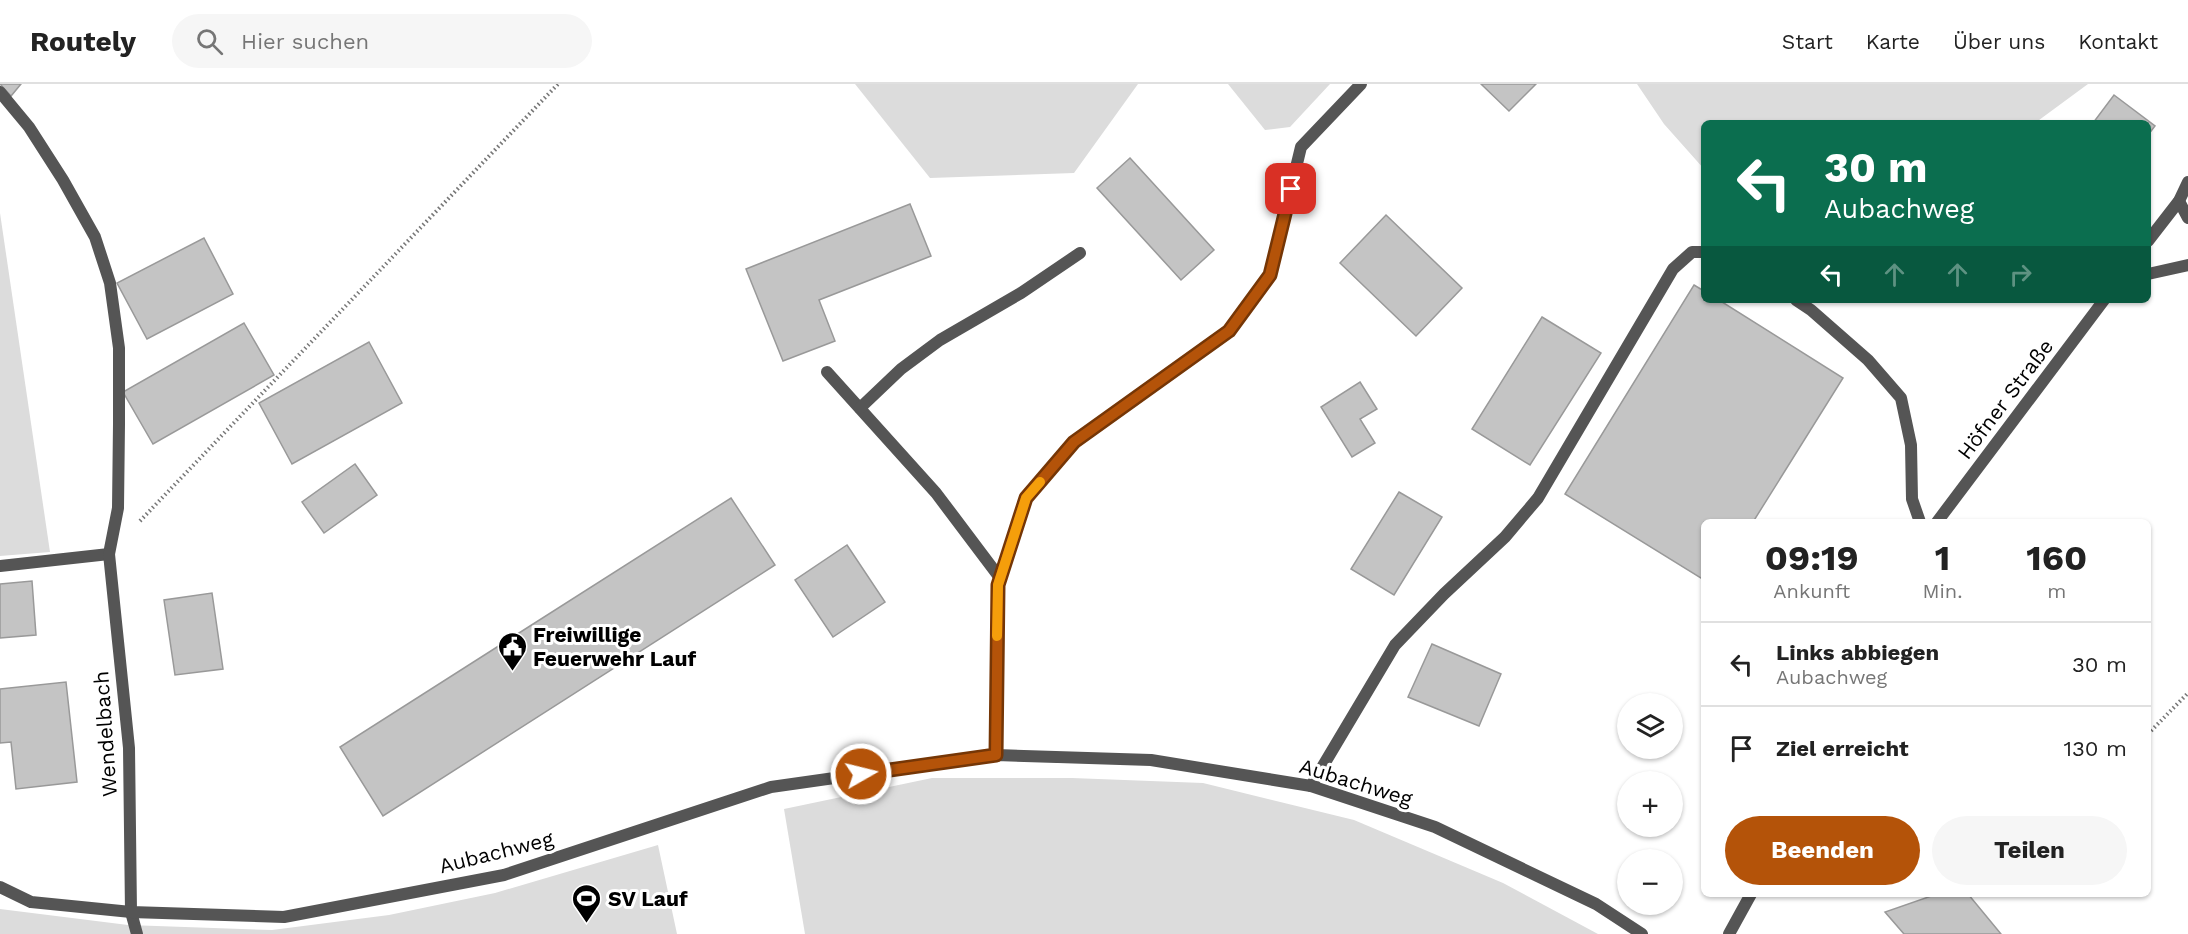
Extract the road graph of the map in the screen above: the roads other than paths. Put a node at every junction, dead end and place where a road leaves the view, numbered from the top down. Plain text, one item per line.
1 (1361, 84) edge
2 (0, 92) edge
3 (2188, 182) edge
4 (2179, 201) junction
5 (2188, 218) edge
6 (2151, 237) edge
7 (1701, 252) edge
8 (1080, 253) dead end
9 (2188, 265) edge
10 (2151, 273) edge
11 (1800, 303) edge
12 (2102, 303) edge
13 (828, 372) dead end
14 (860, 408) junction
15 (1919, 519) edge
16 (1939, 519) edge
17 (109, 554) junction
18 (0, 566) edge
19 (1000, 578) junction
20 (996, 755) junction
21 (1311, 786) junction
22 (0, 887) edge
23 (1749, 897) edge
24 (131, 912) junction
25 (137, 934) edge
26 (1642, 934) edge
27 (1729, 934) edge

1 - 19 street
2 - 17 street, Wendelbach
3 - 4 street
4 - 5 street
4 - 6 street
7 - 21 street
8 - 14 street
9 - 10 street
11 - 15 street
12 - 16 street, Höfner Straße
13 - 14 street
14 - 19 street
17 - 18 street
17 - 24 street, Wendelbach
19 - 20 street
20 - 21 street, Aubachweg
20 - 24 street, Aubachweg
21 - 26 street, Aubachweg
22 - 24 street, Aubachweg
23 - 27 street
24 - 25 street, Wendelbach

